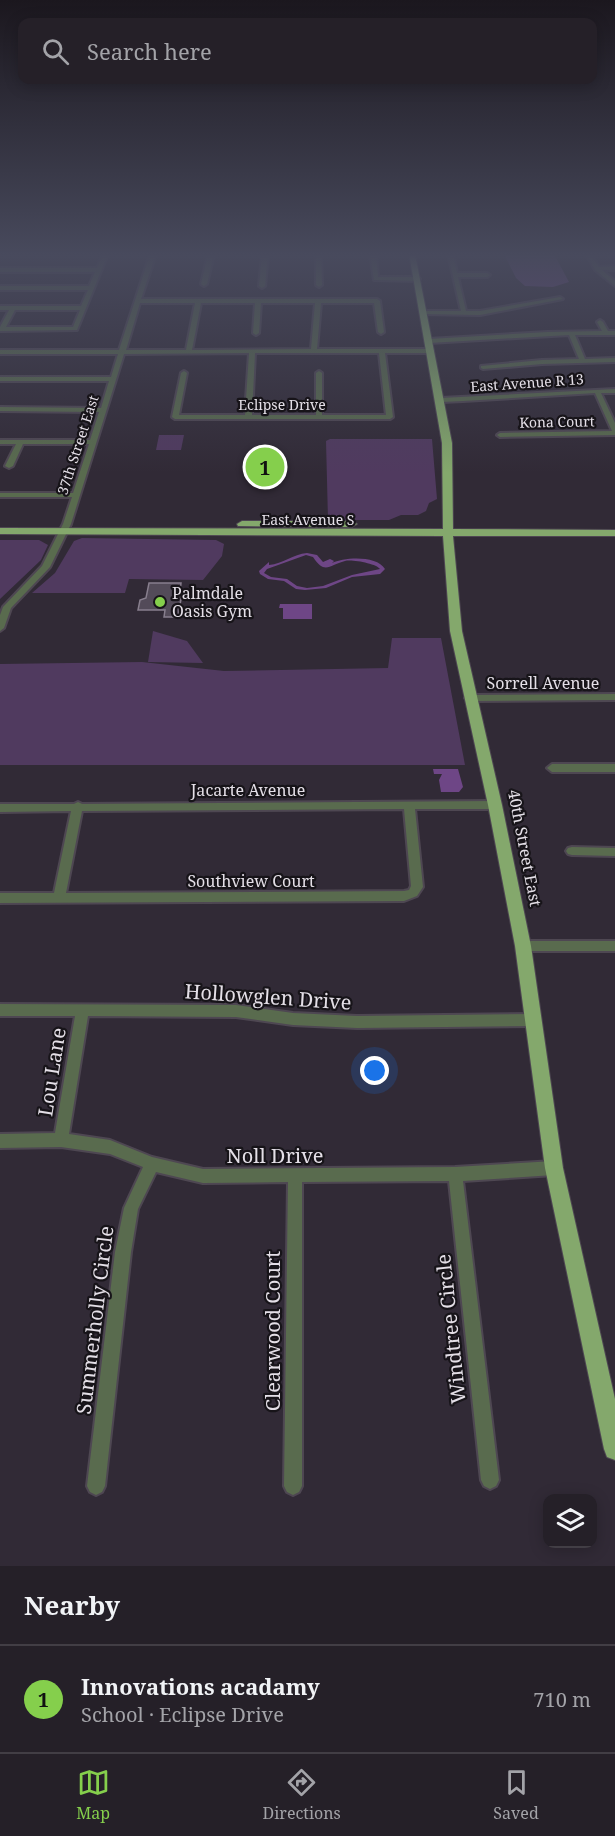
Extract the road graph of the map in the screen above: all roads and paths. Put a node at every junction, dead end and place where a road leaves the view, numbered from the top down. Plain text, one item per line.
1 (76, 327) edge
2 (130, 327) edge
3 (193, 327) edge
4 (256, 327) edge
5 (316, 327) edge
6 (380, 327) edge
7 (426, 327) edge
8 (603, 327) edge
9 (1, 329) edge
10 (381, 332) dead end
11 (256, 333) dead end
12 (615, 333) edge
13 (571, 334) junction
14 (606, 334) junction
15 (429, 346) junction
16 (314, 351) junction
17 (382, 351) junction
18 (0, 352) edge
19 (122, 352) junction
20 (189, 352) junction
21 (252, 352) junction
22 (582, 360) junction
23 (615, 360) edge
24 (483, 367) dead end
25 (184, 373) dead end
26 (319, 373) dead end
27 (0, 379) edge
28 (113, 379) junction
29 (597, 391) junction
30 (615, 391) edge
31 (441, 400) junction
32 (0, 409) edge
33 (104, 410) junction
34 (248, 417) junction
35 (320, 417) junction
36 (615, 432) edge
37 (500, 435) dead end
38 (0, 442) edge
39 (20, 442) junction
40 (94, 442) junction
41 (9, 466) dead end
42 (0, 495) edge
43 (76, 495) junction
44 (0, 524) edge
45 (615, 524) edge
46 (65, 528) junction
47 (450, 529) junction
48 (0, 531) edge
49 (615, 533) edge
50 (4, 607) edge
51 (0, 628) edge
52 (615, 697) edge
53 (470, 698) junction
54 (552, 768) dead end
55 (615, 768) edge
56 (78, 806) junction
57 (409, 806) junction
58 (495, 806) junction
59 (0, 808) edge
60 (572, 852) dead end
61 (615, 852) edge
62 (0, 898) edge
63 (59, 898) junction
64 (523, 946) junction
65 (615, 946) edge
66 (0, 1010) edge
67 (82, 1011) junction
68 (534, 1020) junction
69 (61, 1140) junction
70 (0, 1141) edge
71 (153, 1164) junction
72 (555, 1168) junction
73 (455, 1174) junction
74 (295, 1176) junction
75 (615, 1449) edge
76 (490, 1480) dead end
77 (96, 1486) dead end
78 (293, 1486) dead end

1 - 9 street
2 - 19 street, 37th Street East
3 - 20 street
4 - 11 street
5 - 16 street
6 - 10 street
7 - 15 main road, 40th Street East
8 - 14 street
12 - 14 street
13 - 14 street
13 - 15 street
13 - 22 street
15 - 17 street
15 - 31 main road, 40th Street East
16 - 17 street
16 - 21 street
17 - 35 street, Eclipse Drive
18 - 19 street
19 - 20 street
19 - 28 street, 37th Street East
20 - 21 street
21 - 34 street
22 - 23 street
22 - 24 street
25 - 34 street, Eclipse Drive
26 - 35 street
27 - 28 street
28 - 33 street, 37th Street East
29 - 30 street, East Avenue R 13
29 - 31 street, East Avenue R 13
29 - 36 street
31 - 47 main road, 40th Street East
32 - 33 street
33 - 40 street, 37th Street East
34 - 35 street, Eclipse Drive
36 - 37 street, Kona Court
38 - 39 street
39 - 40 street
39 - 41 street
40 - 43 street, 37th Street East
42 - 43 street
43 - 46 street, 37th Street East
44 - 46 main road, East Avenue S
45 - 47 main road, East Avenue S
46 - 47 main road, East Avenue S
46 - 48 main road, East Avenue S
46 - 50 street, 37th Street East
47 - 49 main road, East Avenue S
47 - 53 main road, 40th Street East
50 - 51 street, 37th Street East
52 - 53 street, Sorrell Avenue
53 - 58 main road, 40th Street East
54 - 55 street
56 - 57 street, Jacarte Avenue
56 - 59 street, Jacarte Avenue
56 - 63 street
57 - 58 street, Jacarte Avenue
57 - 63 street, Southview Court
58 - 64 main road, 40th Street East
60 - 61 street
62 - 63 street, Southview Court
64 - 65 street
64 - 68 main road, 40th Street East
66 - 67 street, Hollowglen Drive
67 - 68 street, Hollowglen Drive
67 - 69 street, Lou Lane
68 - 72 main road, 40th Street East
69 - 70 street, Noll Drive
69 - 71 street, Noll Drive
71 - 74 street, Noll Drive
71 - 77 street, Summerholly Circle
72 - 73 street, Noll Drive
72 - 75 main road, 40th Street East
73 - 74 street, Noll Drive
73 - 76 street, Windtree Circle
74 - 78 street, Clearwood Court

